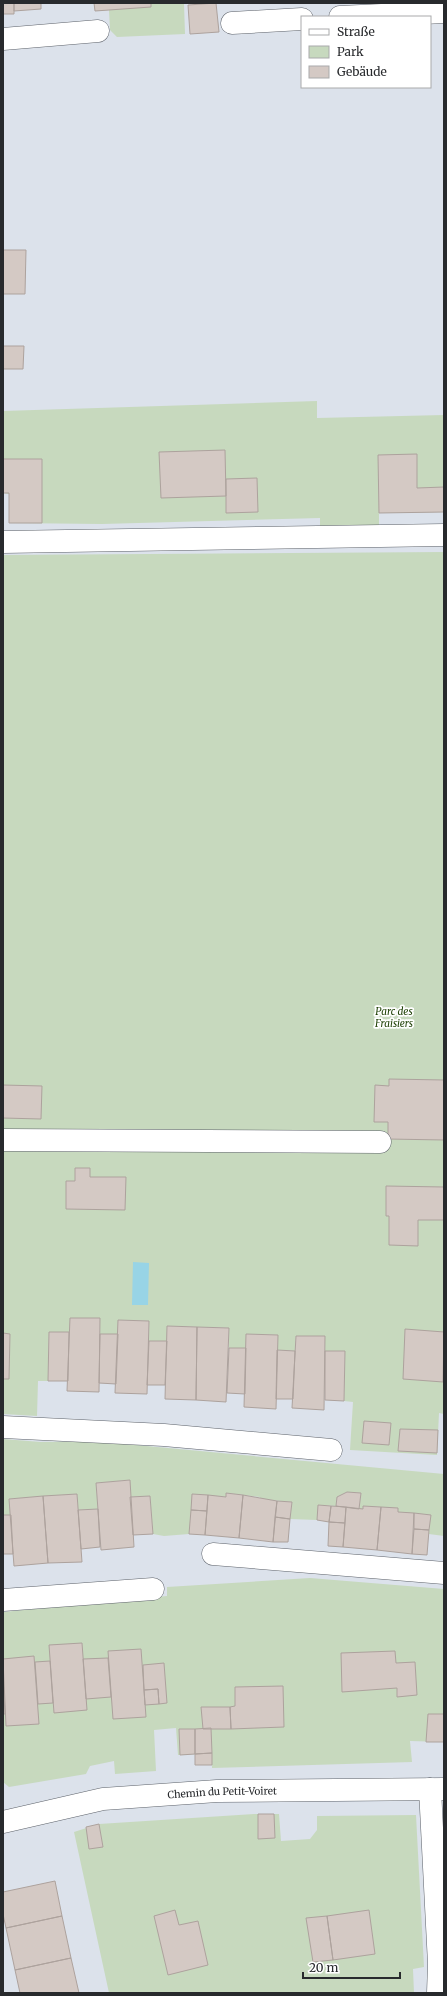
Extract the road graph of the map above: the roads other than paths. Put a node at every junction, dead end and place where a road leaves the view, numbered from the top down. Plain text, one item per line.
1 (444, 12) edge
2 (361, 16) edge
3 (301, 19) edge
4 (232, 23) dead end
5 (98, 31) dead end
6 (3, 39) edge
7 (444, 535) edge
8 (3, 542) edge
9 (3, 1140) edge
10 (380, 1142) dead end
11 (3, 1427) edge
12 (331, 1450) dead end
13 (214, 1554) dead end
14 (444, 1573) edge
15 (153, 1589) dead end
16 (3, 1600) edge
17 (437, 1789) edge
18 (3, 1822) edge
19 (438, 1993) edge

1 - 2 street
3 - 4 street
5 - 6 street
7 - 8 street
9 - 10 street
11 - 12 street
13 - 14 street
15 - 16 street
17 - 18 street, Chemin du Petit-Voiret
17 - 19 street

